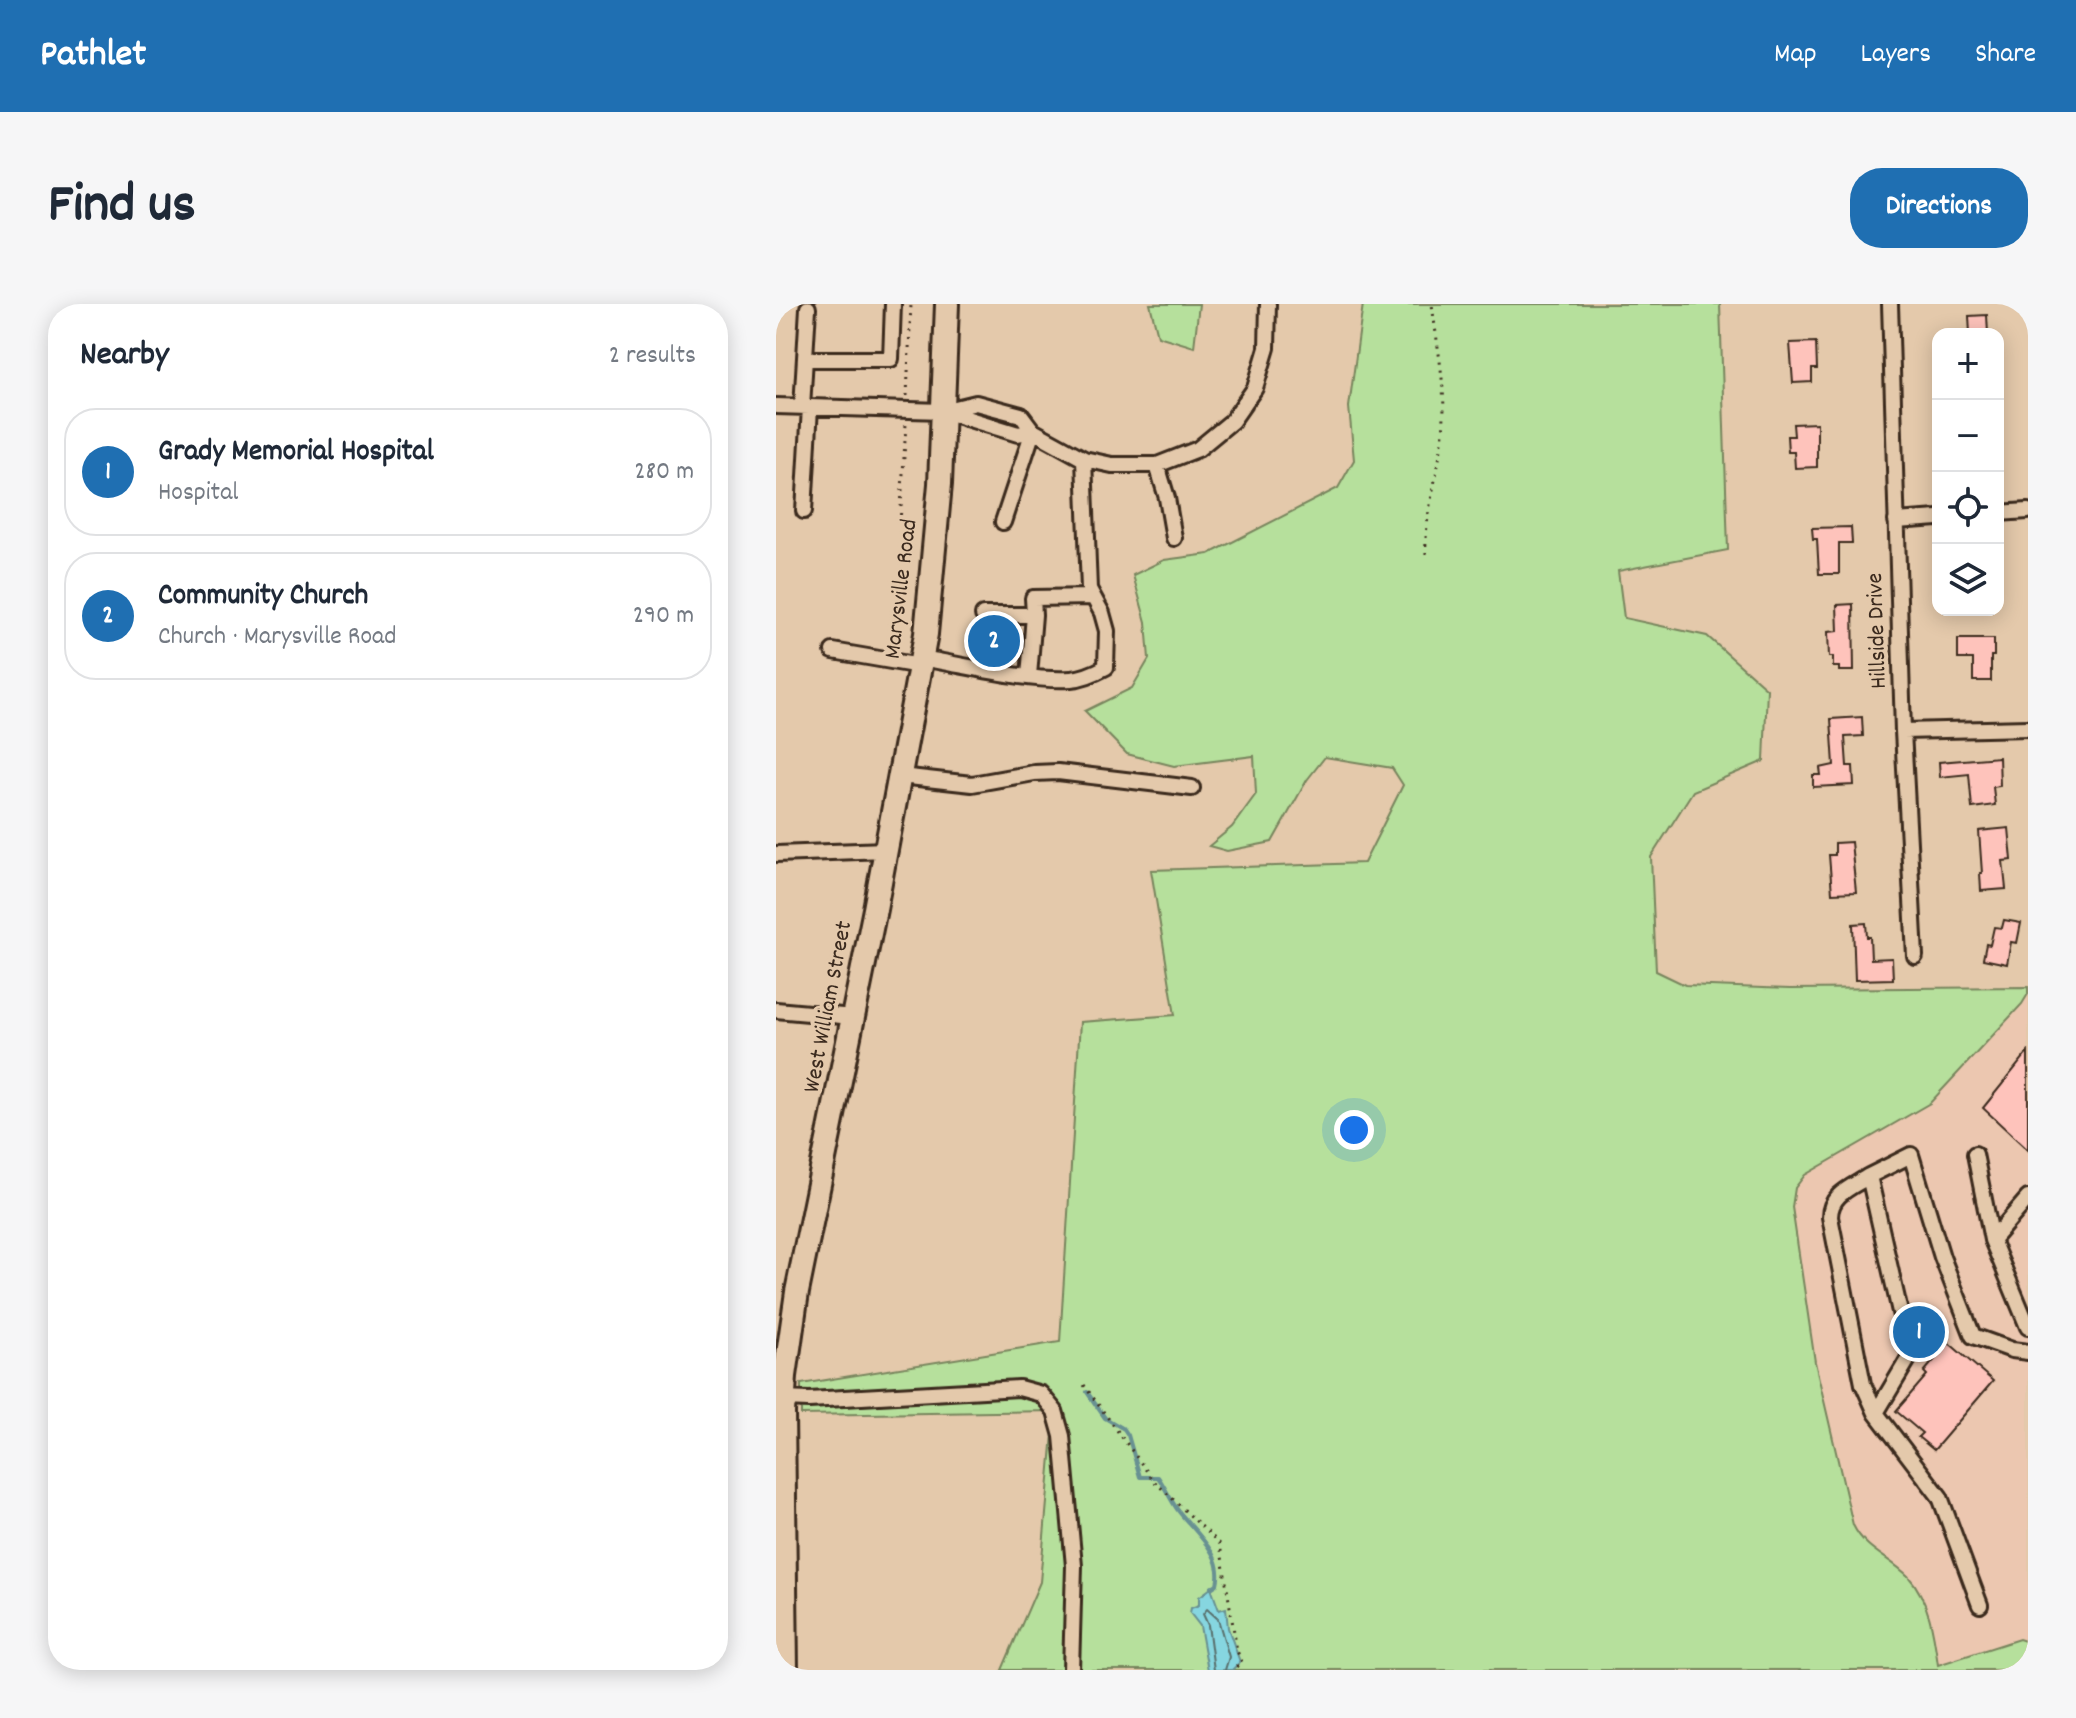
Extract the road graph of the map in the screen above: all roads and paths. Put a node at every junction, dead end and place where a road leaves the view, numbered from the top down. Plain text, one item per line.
1 (893, 304) edge
2 (947, 304) edge
3 (1268, 304) edge
4 (1432, 304) edge
5 (1890, 304) edge
6 (808, 308) dead end
7 (805, 359) junction
8 (776, 406) edge
9 (806, 407) junction
10 (943, 411) junction
11 (1033, 431) junction
12 (1084, 459) junction
13 (1157, 465) junction
14 (804, 511) dead end
15 (2028, 511) edge
16 (2004, 513) edge
17 (1932, 518) edge
18 (1896, 521) junction
19 (1003, 522) dead end
20 (1174, 538) dead end
21 (1426, 554) dead end
22 (1091, 593) junction
23 (983, 615) dead end
24 (1034, 615) junction
25 (833, 651) dead end
26 (921, 662) junction
27 (1029, 676) junction
28 (2028, 728) edge
29 (1903, 731) junction
30 (900, 776) junction
31 (1192, 788) dead end
32 (886, 850) junction
33 (776, 854) edge
34 (881, 878) joint
35 (1915, 956) dead end
36 (776, 1010) edge
37 (853, 1017) junction
38 (1975, 1154) dead end
39 (1869, 1176) junction
40 (2028, 1198) edge
41 (1992, 1240) junction
42 (2028, 1327) edge
43 (2028, 1352) edge
44 (782, 1363) edge
45 (1084, 1385) dead end
46 (783, 1399) junction
47 (1876, 1413) junction
48 (1980, 1605) dead end
49 (786, 1670) edge
50 (1071, 1670) edge
51 (1238, 1670) edge

1 - 7 street
2 - 10 highway, Marysville Road
3 - 13 street
4 - 21 path
5 - 18 street, Hillside Drive
6 - 7 street
7 - 9 street
8 - 9 street
9 - 10 street
9 - 14 street
10 - 11 street
10 - 26 highway, Marysville Road
11 - 12 street
11 - 19 street
12 - 13 street
12 - 22 street
13 - 20 street
15 - 16 street
17 - 18 street
18 - 29 street, Hillside Drive
22 - 24 street
22 - 27 street
23 - 24 street
24 - 27 street
25 - 26 street
26 - 27 street
26 - 30 highway, Marysville Road
28 - 29 street
29 - 35 street, Hillside Drive
30 - 31 street
30 - 32 highway, Marysville Road
32 - 33 street
32 - 34 highway, Marysville Road
34 - 37 highway, West William Street
36 - 37 street
37 - 44 highway, West William Street
38 - 41 street
39 - 43 street
39 - 47 street
39 - 47 street
40 - 41 street
41 - 42 street
44 - 46 highway, West William Street
45 - 51 path
46 - 49 highway, West William Street
46 - 50 street
47 - 48 street

